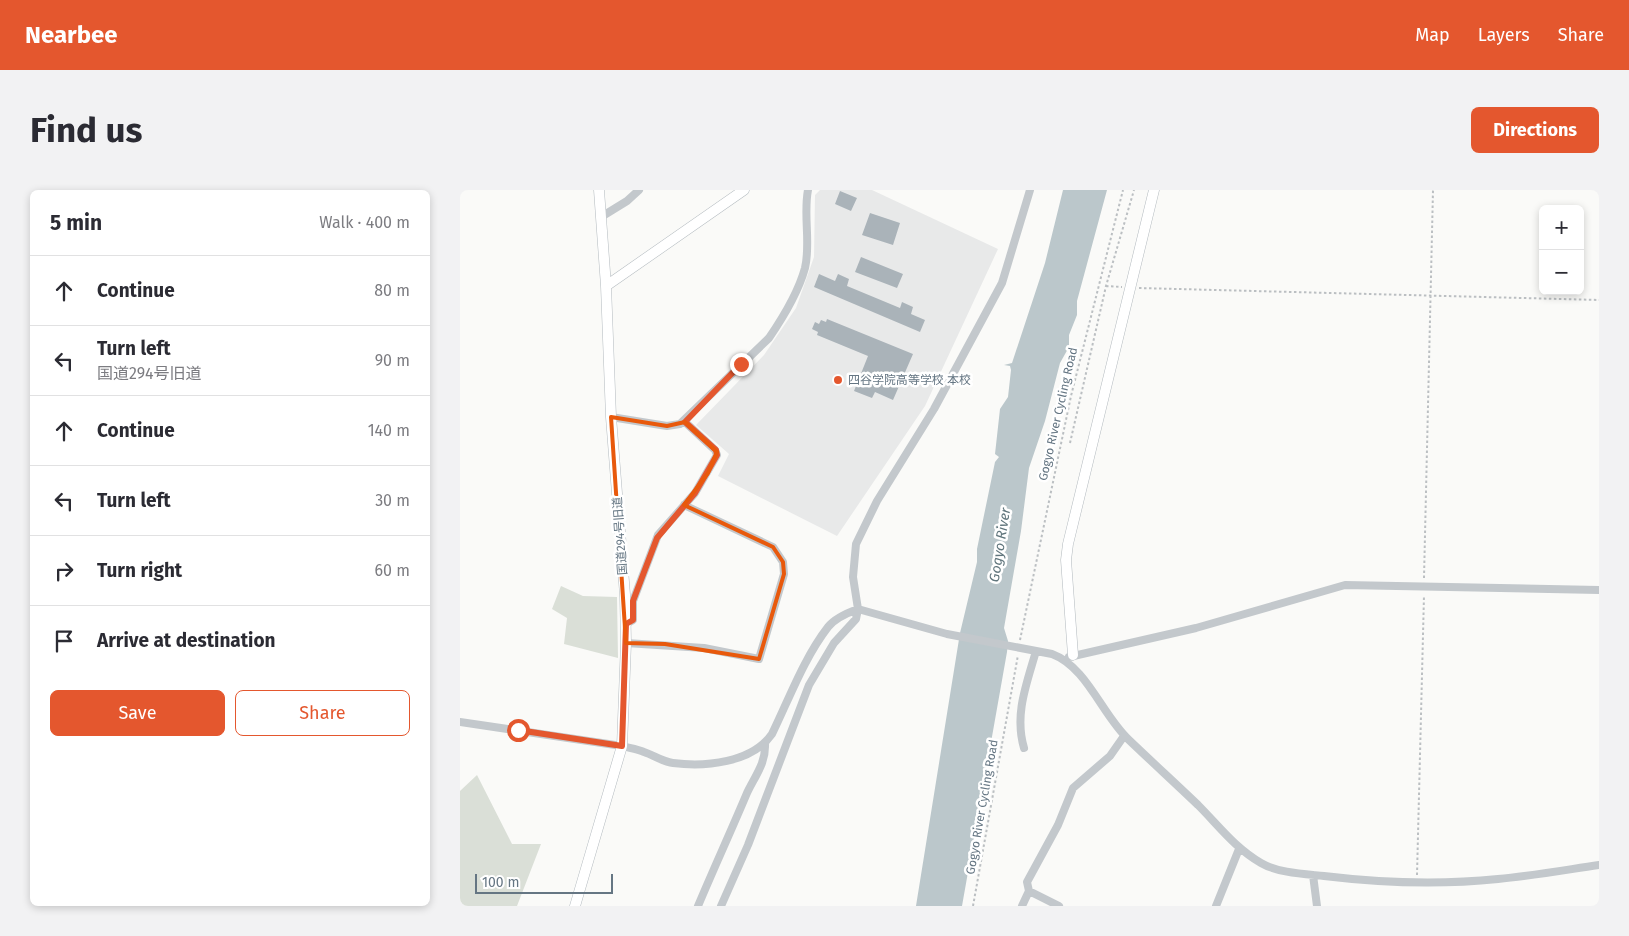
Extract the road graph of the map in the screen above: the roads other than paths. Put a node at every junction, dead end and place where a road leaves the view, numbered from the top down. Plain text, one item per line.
1 (598, 190) edge
2 (639, 190) edge
3 (744, 190) edge
4 (808, 190) edge
5 (1030, 190) edge
6 (1154, 190) edge
7 (601, 217) junction
8 (606, 286) junction
9 (611, 417) junction
10 (685, 422) junction
11 (684, 505) junction
12 (1599, 590) edge
13 (858, 609) junction
14 (626, 624) junction
15 (626, 643) junction
16 (1036, 651) junction
17 (1069, 657) junction
18 (460, 722) edge
19 (1124, 736) junction
20 (765, 744) junction
21 (622, 746) junction
22 (1024, 748) dead end
23 (1239, 849) junction
24 (1599, 865) edge
25 (1313, 875) junction
26 (1029, 891) junction
27 (575, 906) edge
28 (698, 906) edge
29 (721, 906) edge
30 (1022, 906) edge
31 (1059, 906) edge
32 (1216, 906) edge
33 (1317, 906) edge

1 - 7 street, 国道294号旧道
2 - 7 street
3 - 8 street
4 - 10 street
5 - 13 street
6 - 17 street
7 - 8 street, 国道294号旧道
8 - 9 street, 国道294号旧道
9 - 10 street
9 - 14 street, 国道294号旧道
10 - 11 street
11 - 14 street
11 - 15 street
12 - 17 street
13 - 16 street
13 - 20 street
13 - 29 street
14 - 15 street, 国道294号旧道
15 - 21 street, 国道294号旧道
16 - 17 street
16 - 22 street
17 - 19 street
18 - 21 street
19 - 23 street
19 - 26 street
20 - 21 street
20 - 28 street
21 - 27 street, 国道294号旧道
23 - 25 street
23 - 32 street
24 - 25 street
25 - 33 street
26 - 30 street
26 - 31 street

